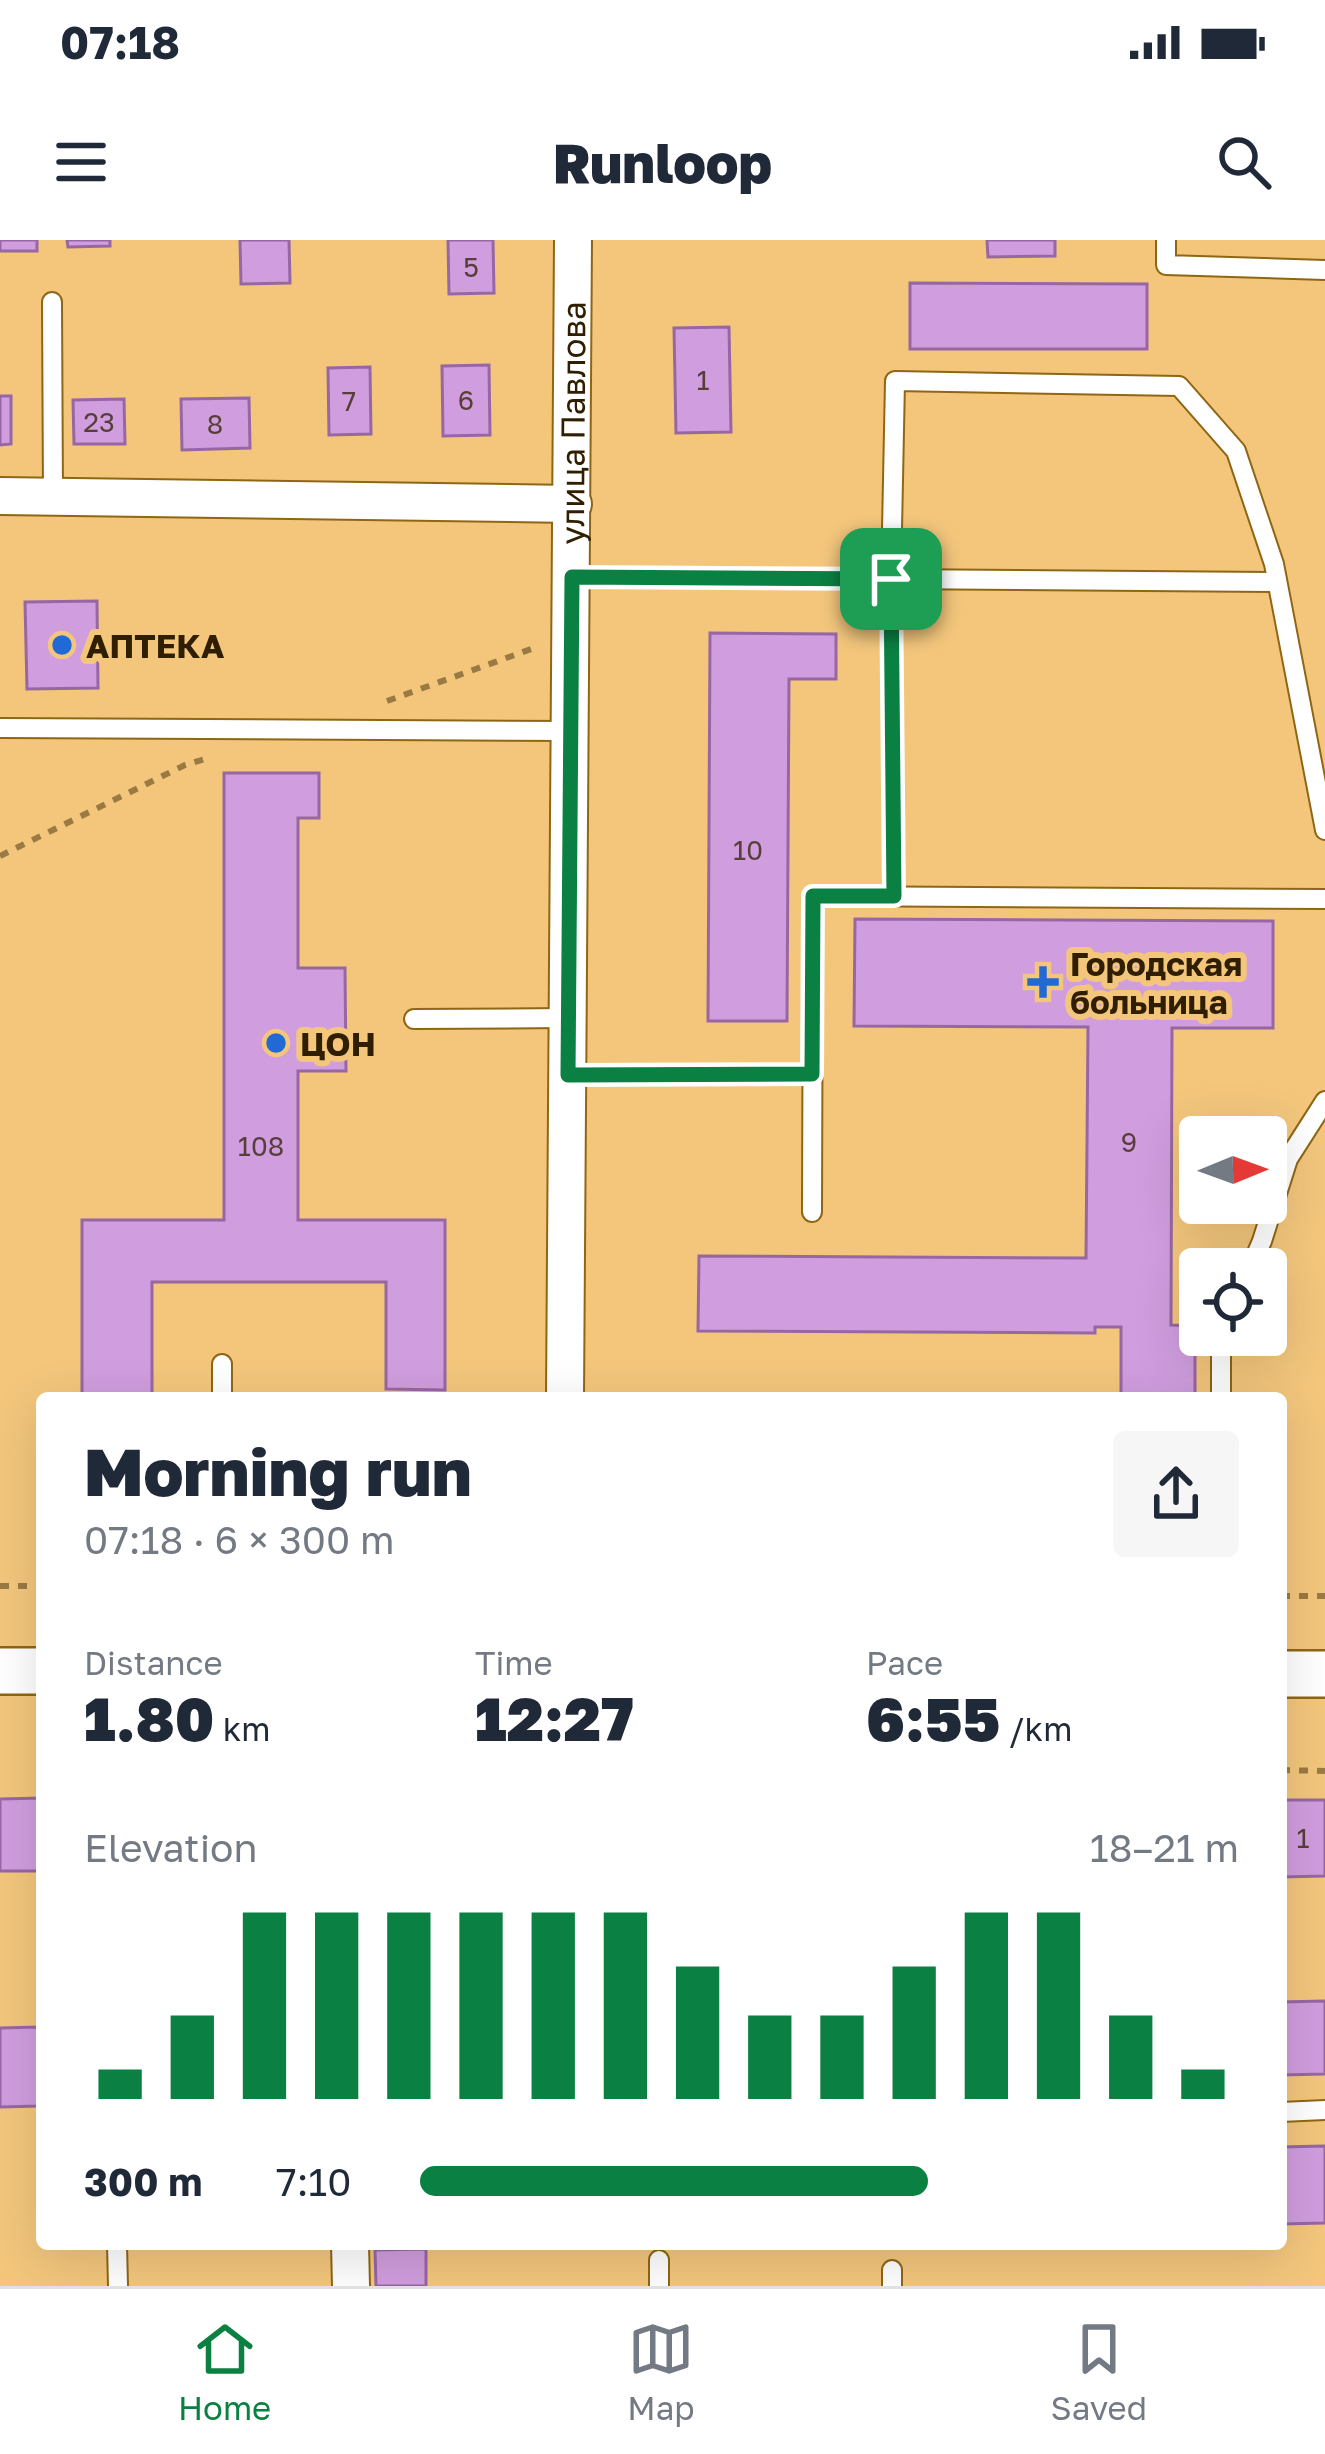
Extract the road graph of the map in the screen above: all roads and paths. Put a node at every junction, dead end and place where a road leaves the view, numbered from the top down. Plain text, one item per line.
1 (573, 240) edge
2 (1166, 240) edge
3 (1325, 270) edge
4 (52, 302) dead end
5 (0, 496) edge
6 (52, 497) junction
7 (572, 505) junction
8 (572, 577) junction
9 (891, 579) junction
10 (1277, 582) junction
11 (0, 728) edge
12 (570, 731) junction
13 (1325, 830) edge
14 (894, 896) junction
15 (1325, 899) edge
16 (568, 1018) junction
17 (414, 1019) dead end
18 (812, 1074) junction
19 (568, 1075) junction
20 (1325, 1101) edge
21 (812, 1212) dead end
22 (1259, 1248) edge
23 (1221, 1356) edge
24 (222, 1364) dead end
25 (222, 1392) edge
26 (565, 1392) edge
27 (1221, 1392) edge
28 (0, 1586) edge
29 (36, 1586) edge
30 (1287, 1596) edge
31 (1325, 1596) edge
32 (0, 1671) edge
33 (36, 1671) edge
34 (1287, 1674) edge
35 (1325, 1674) edge
36 (1287, 1770) edge
37 (1325, 1771) edge
38 (1325, 2110) edge
39 (1287, 2111) edge
40 (117, 2250) edge
41 (350, 2250) edge
42 (658, 2260) dead end
43 (118, 2286) edge
44 (351, 2286) edge
45 (658, 2286) edge

1 - 7 street, улица Павлова
2 - 3 lane
4 - 6 lane
5 - 6 street
6 - 7 street
7 - 8 street, улица Павлова
8 - 9 lane
8 - 12 street, улица Павлова
9 - 10 lane
9 - 10 lane
9 - 14 lane
10 - 13 lane
11 - 12 lane
12 - 16 street, улица Павлова
14 - 15 lane
14 - 18 lane
16 - 17 lane
16 - 19 street, улица Павлова
18 - 19 lane
18 - 21 lane
19 - 26 street, улица Павлова
20 - 22 lane
23 - 27 lane
24 - 25 lane
28 - 29 path
30 - 31 path
32 - 33 street
34 - 35 street
36 - 37 path
38 - 39 lane
40 - 43 lane
41 - 44 street
42 - 45 lane

